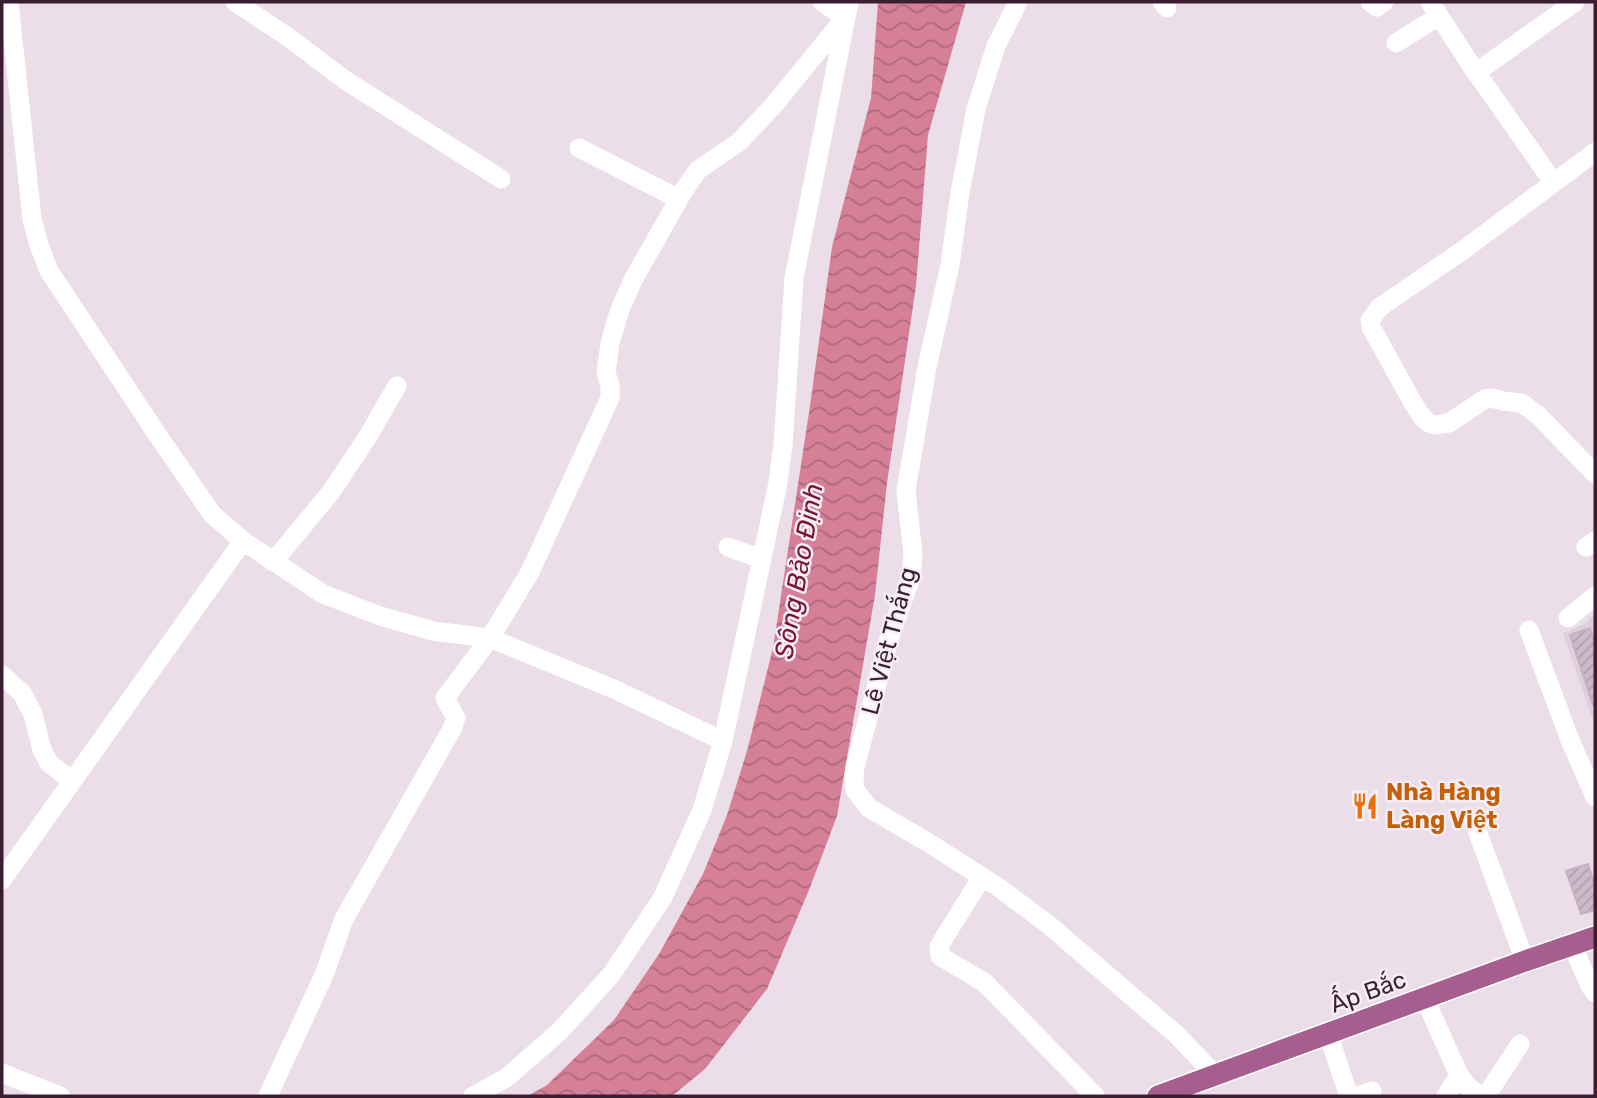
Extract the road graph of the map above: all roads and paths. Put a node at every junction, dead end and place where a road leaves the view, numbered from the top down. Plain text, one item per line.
1 (9, 2) edge
2 (235, 2) edge
3 (822, 2) edge
4 (1018, 2) edge
5 (1370, 2) edge
6 (1384, 2) edge
7 (1575, 2) edge
8 (1435, 9) edge
9 (847, 10) edge
10 (1396, 43) dead end
11 (1473, 68) junction
12 (579, 148) dead end
13 (1595, 152) edge
14 (501, 178) dead end
15 (1554, 183) junction
16 (679, 199) junction
17 (397, 386) dead end
18 (1595, 474) edge
19 (243, 541) junction
20 (728, 547) dead end
21 (762, 559) junction
22 (273, 562) junction
23 (1595, 596) edge
24 (1567, 618) dead end
25 (1529, 629) dead end
26 (490, 638) junction
27 (2, 675) edge
28 (723, 741) junction
29 (72, 781) junction
30 (1595, 797) edge
31 (1478, 833) dead end
32 (982, 877) junction
33 (2, 880) edge
34 (1595, 937) edge
35 (1572, 945) junction
36 (1525, 961) junction
37 (1595, 993) edge
38 (1425, 999) junction
39 (1328, 1034) junction
40 (1520, 1044) dead end
41 (2, 1073) edge
42 (1459, 1075) junction
43 (1215, 1076) junction
44 (1164, 1095) edge
45 (60, 1096) edge
46 (268, 1096) edge
47 (473, 1096) edge
48 (1095, 1096) edge
49 (1349, 1096) edge
50 (1446, 1096) edge
51 (1481, 1096) edge
52 (1486, 1096) edge

1 - 19 street
2 - 14 street
3 - 9 street
4 - 32 street, Lê Việt Thắng
5 - 6 street
7 - 11 street
8 - 10 street
8 - 11 street
9 - 16 street
9 - 21 street
11 - 15 street
12 - 16 street
13 - 15 street
15 - 18 street
16 - 26 street
17 - 22 street
19 - 22 street
19 - 29 street
20 - 21 street
21 - 28 street
22 - 26 street
23 - 24 street
25 - 30 street
26 - 28 street
26 - 46 street
27 - 29 street
28 - 47 street
29 - 33 street
31 - 36 street
32 - 43 street, Lê Việt Thắng
32 - 48 street
34 - 35 main road, Ấp Bắc
35 - 36 main road, Ấp Bắc
35 - 37 street
36 - 38 main road, Ấp Bắc
38 - 39 main road, Ấp Bắc
38 - 42 street
39 - 43 main road, Ấp Bắc
39 - 49 street
40 - 52 street
41 - 45 street
42 - 50 street
42 - 51 street
43 - 44 main road, Ấp Bắc

